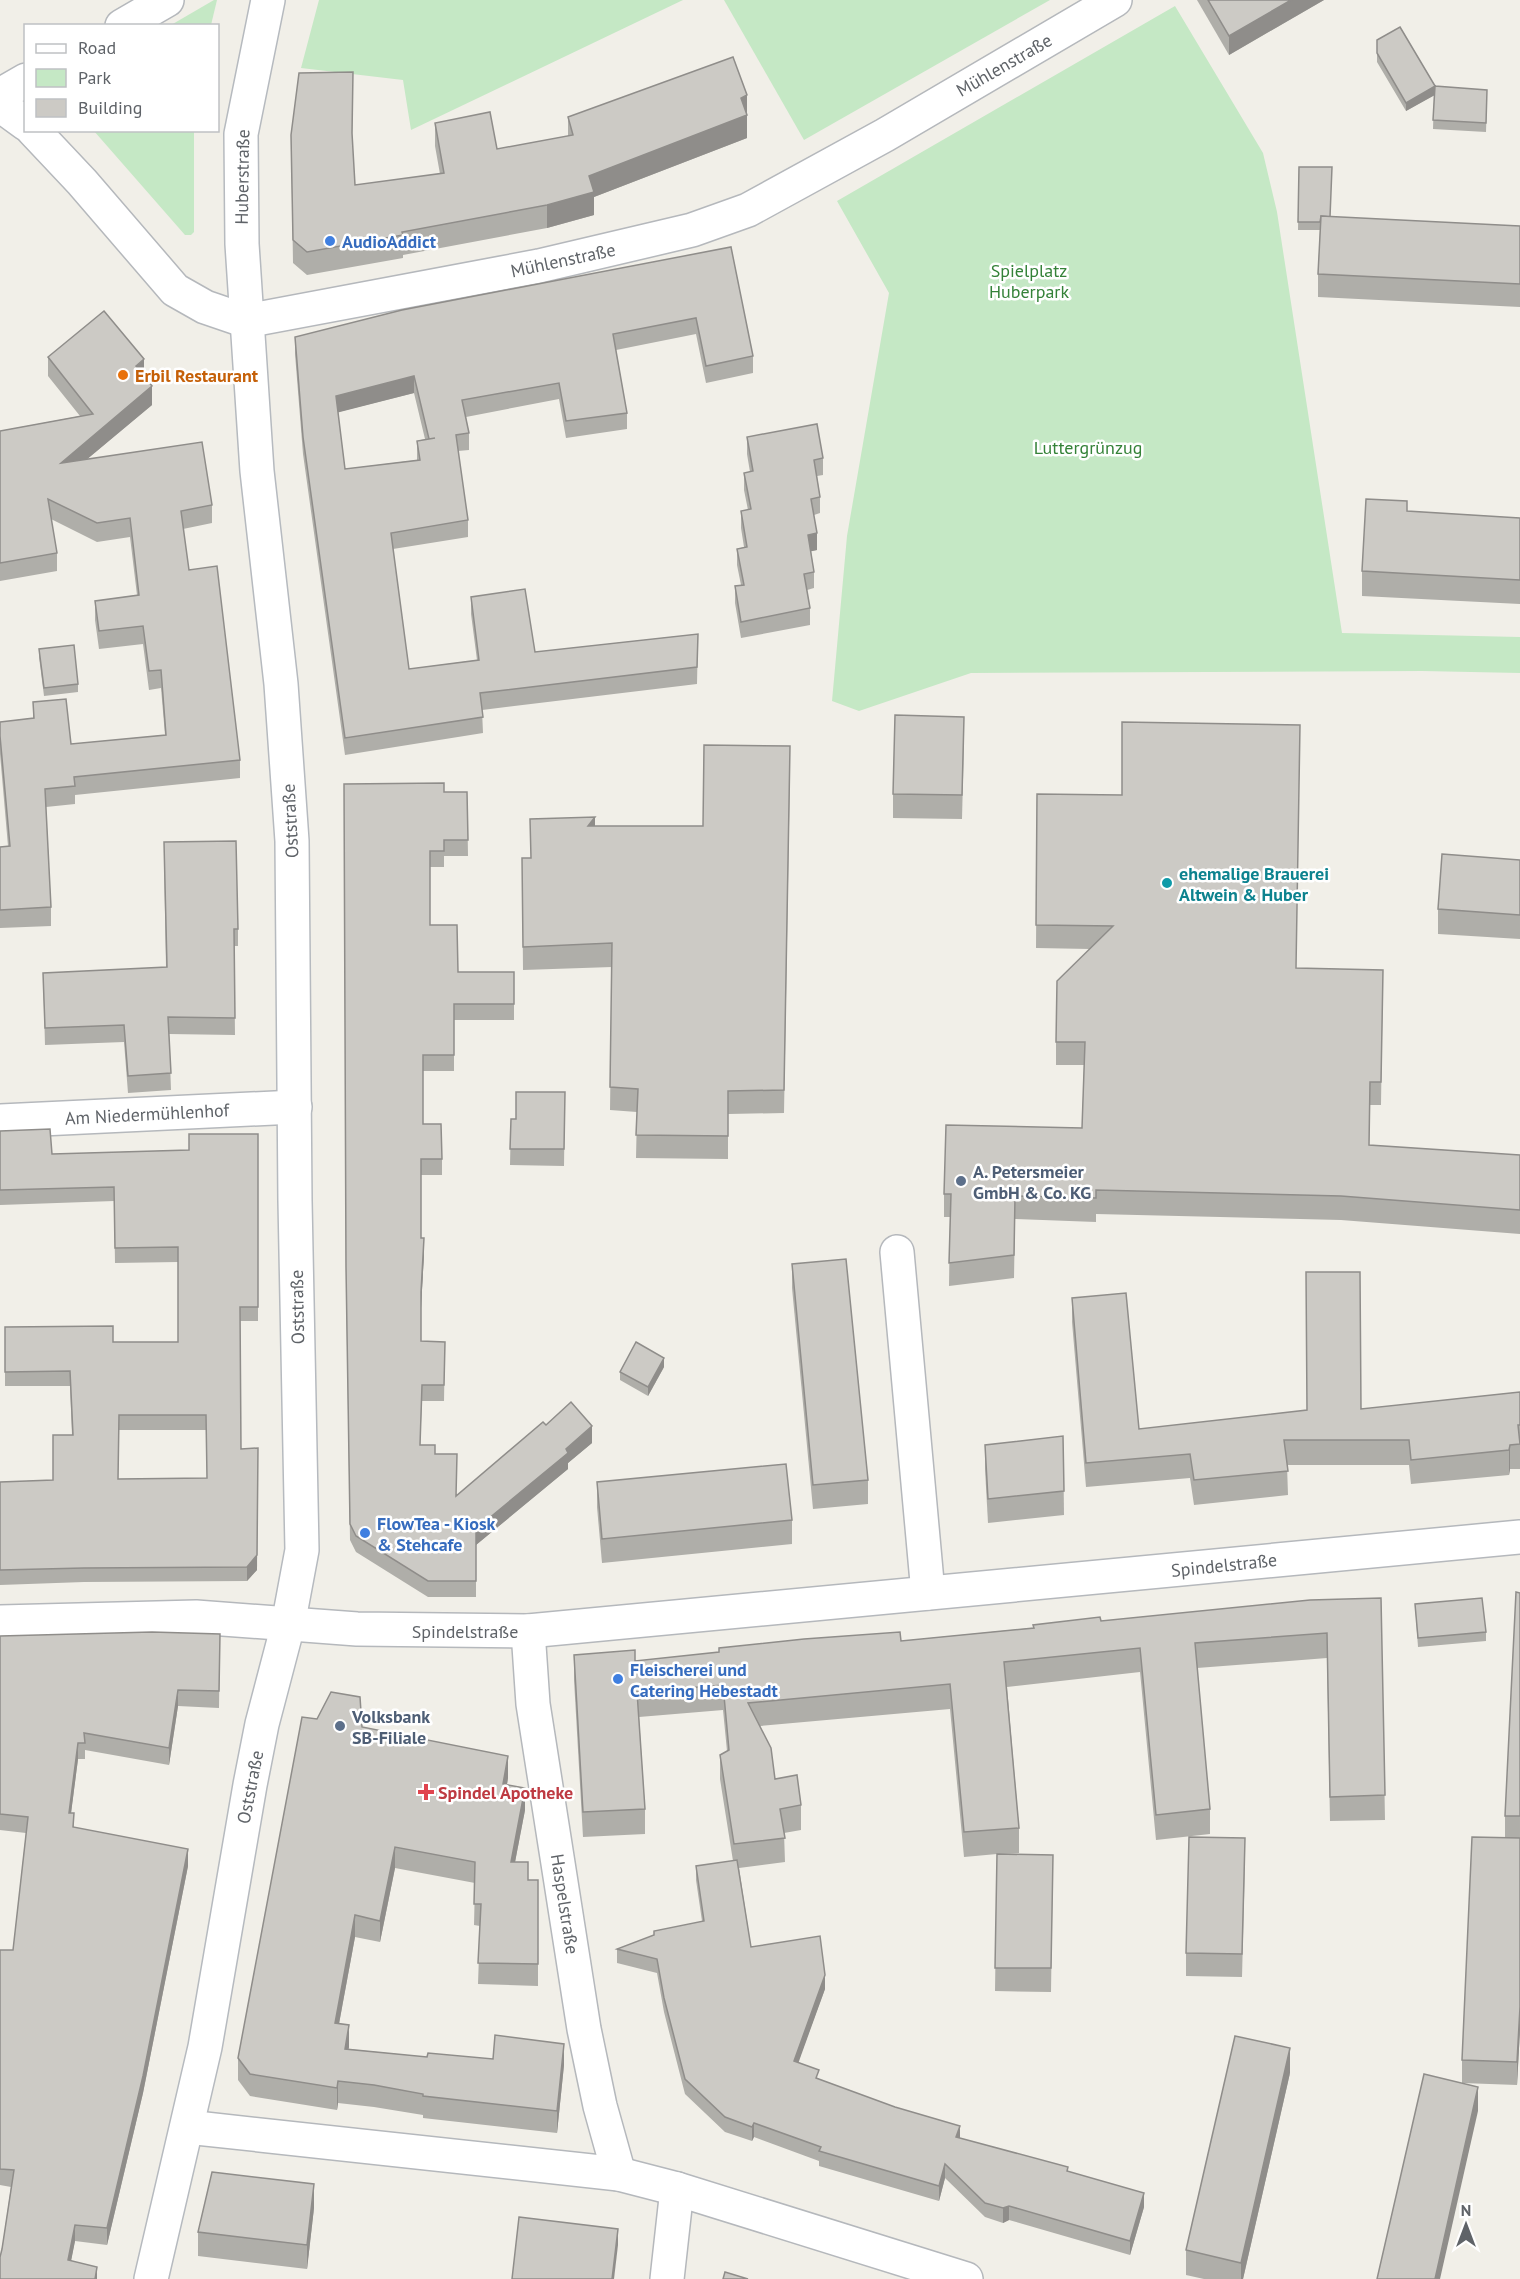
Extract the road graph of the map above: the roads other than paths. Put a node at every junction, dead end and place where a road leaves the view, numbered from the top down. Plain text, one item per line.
1 (167, 0) edge
2 (268, 0) edge
3 (1115, 0) edge
4 (125, 24) edge
5 (24, 81) edge
6 (0, 95) edge
7 (0, 105) edge
8 (24, 123) edge
9 (35, 132) edge
10 (246, 321) junction
11 (295, 1107) junction
12 (0, 1121) edge
13 (897, 1252) dead end
14 (1520, 1536) edge
15 (928, 1593) junction
16 (0, 1622) edge
17 (288, 1625) junction
18 (528, 1631) junction
19 (187, 2127) junction
20 (619, 2174) junction
21 (677, 2189) junction
22 (151, 2279) edge
23 (667, 2279) edge
24 (966, 2279) edge

1 - 4 street
2 - 10 street, Huberstraße
3 - 10 street, Mühlenstraße
5 - 6 street
7 - 8 street
9 - 10 street, Mühlenstraße
10 - 11 street, Oststraße
11 - 12 street, Am Niedermühlenhof
11 - 17 street, Oststraße
13 - 15 street
14 - 15 street, Spindelstraße
15 - 18 street, Spindelstraße
16 - 17 street, Spindelstraße
17 - 18 street, Spindelstraße
17 - 19 street, Oststraße
18 - 20 street, Haspelstraße
19 - 20 street
19 - 22 street, Oststraße
20 - 21 street
21 - 23 street
21 - 24 street

